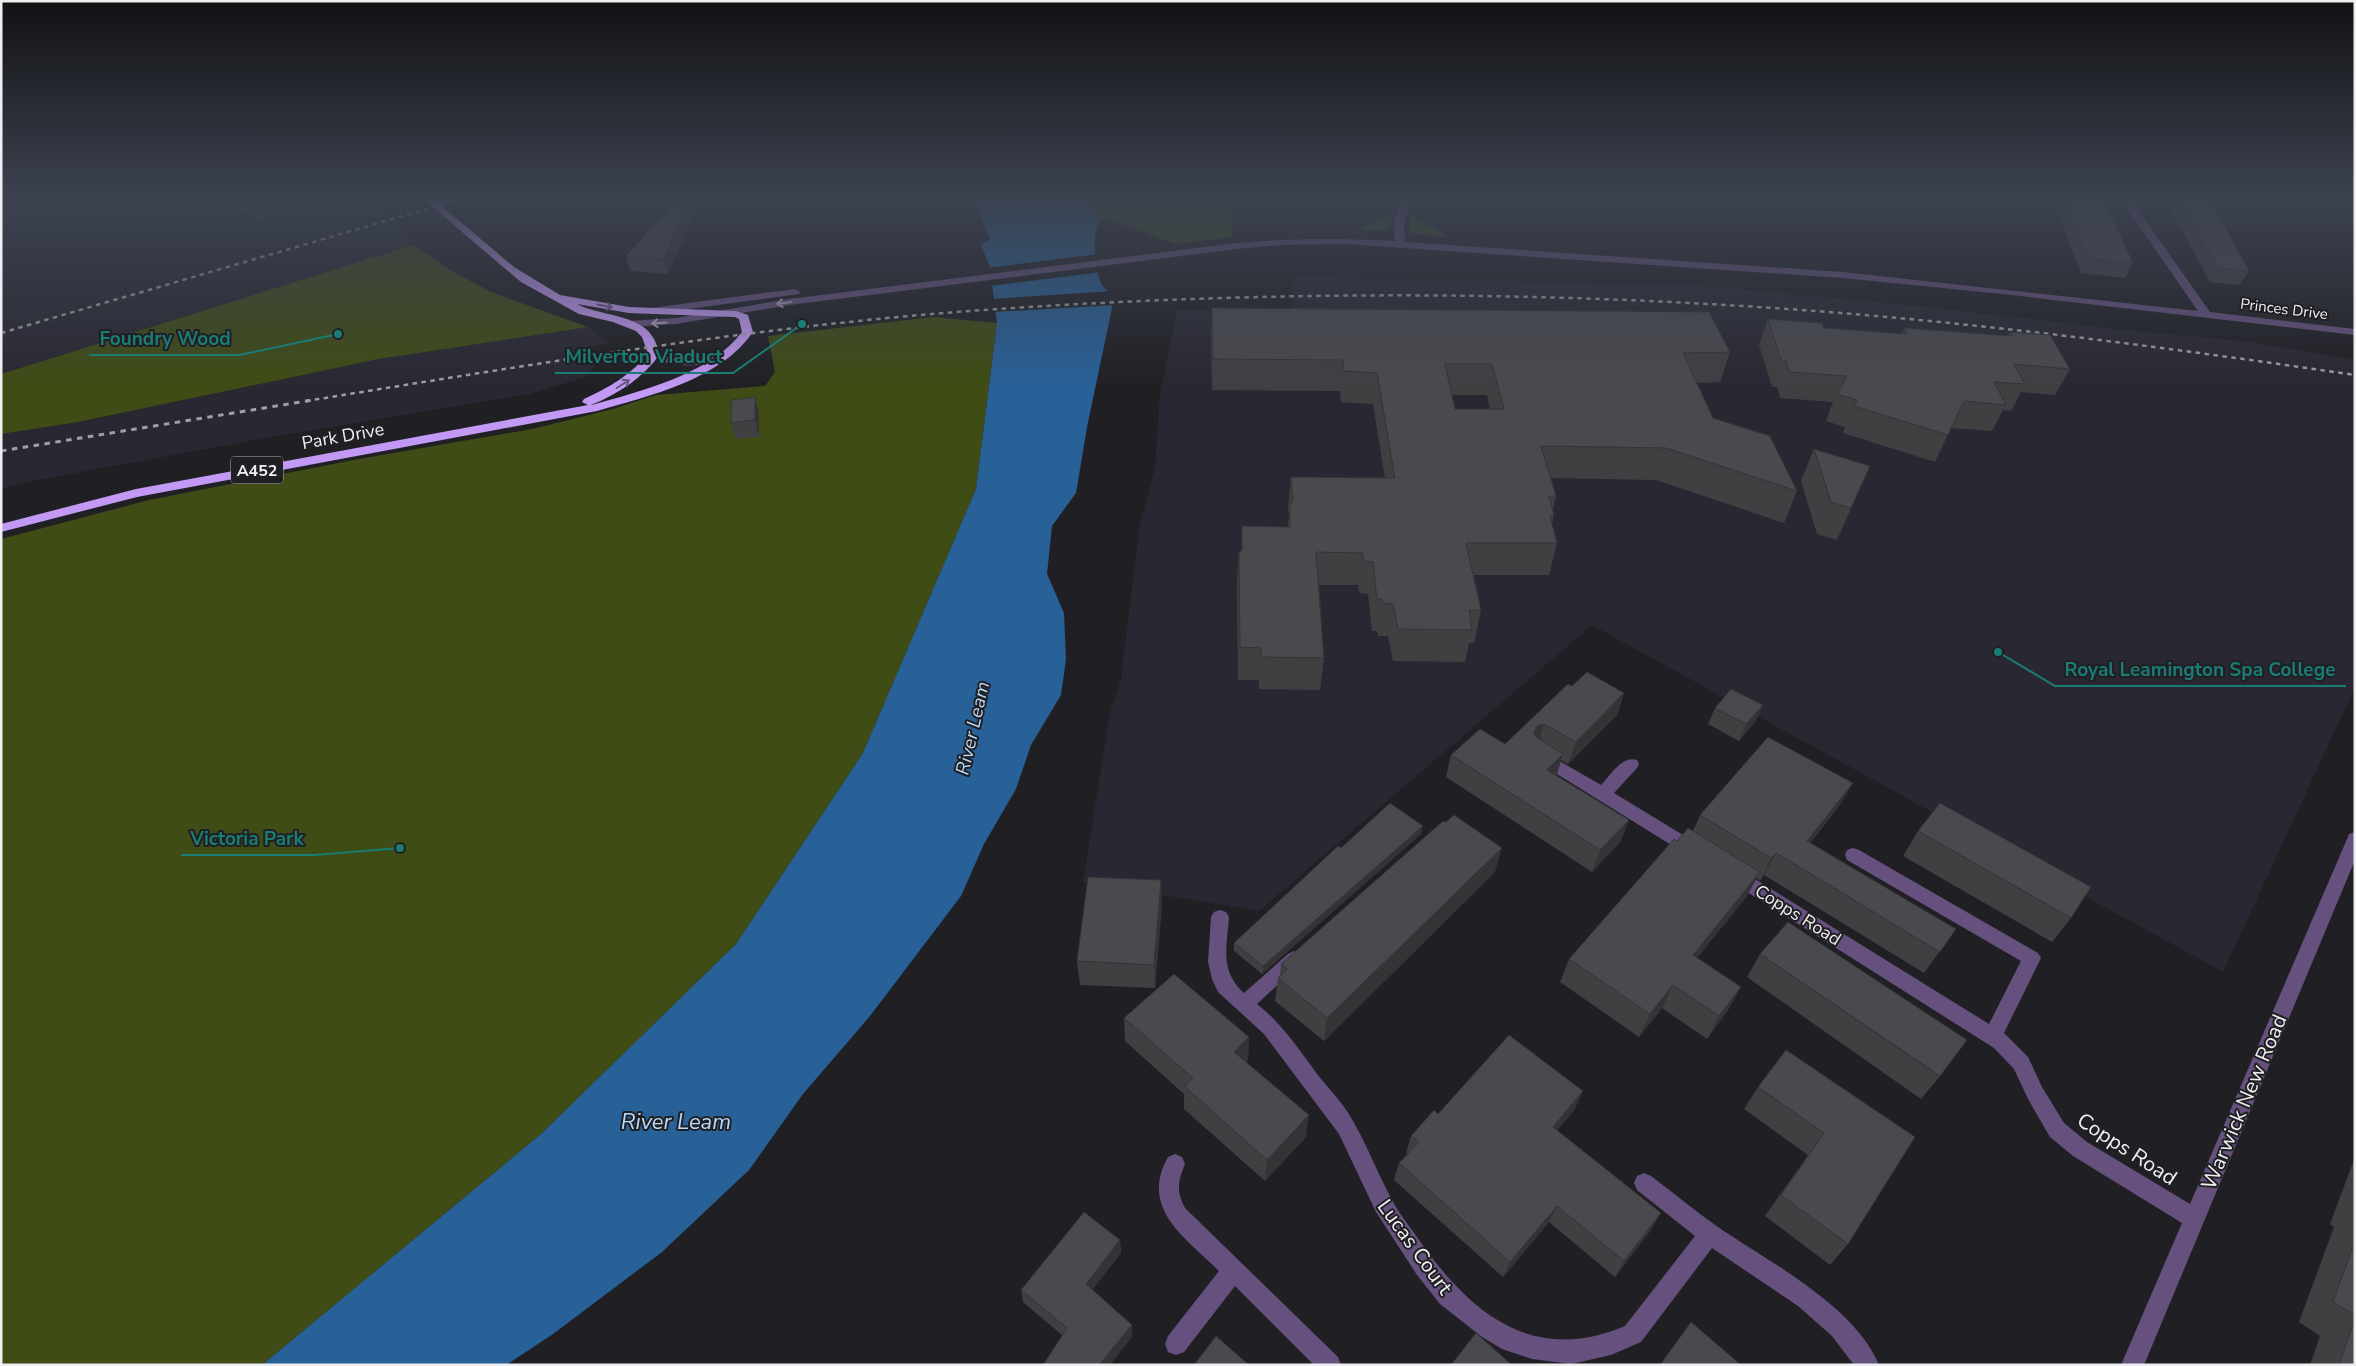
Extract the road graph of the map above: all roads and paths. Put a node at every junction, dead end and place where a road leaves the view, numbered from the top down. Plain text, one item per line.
1 (500, 261) edge
2 (1121, 261) edge
3 (1646, 261) edge
4 (2169, 261) edge
5 (867, 292) junction
6 (560, 298) junction
7 (651, 311) junction
8 (742, 313) junction
9 (723, 314) junction
10 (2207, 315) junction
11 (629, 324) junction
12 (2355, 332) edge
13 (654, 354) junction
14 (723, 357) junction
15 (546, 418) junction
16 (1, 528) edge
17 (1536, 754) edge
18 (1631, 764) dead end
19 (1603, 794) junction
20 (2355, 839) edge
21 (1853, 855) dead end
22 (1220, 917) dead end
23 (1304, 950) edge
24 (1245, 1003) junction
25 (1992, 1037) junction
26 (1175, 1164) dead end
27 (1644, 1183) dead end
28 (2194, 1219) junction
29 (1710, 1234) junction
30 (1233, 1271) junction
31 (1176, 1344) dead end
32 (1330, 1365) edge
33 (1868, 1365) edge
34 (2132, 1365) edge

1 - 6 highway, Princes Drive
2 - 5 street, Princes Drive
3 - 10 street, Princes Drive
4 - 10 street
5 - 7 street, Princes Drive
5 -> 8 street, Princes Drive
6 -> 7 highway, Princes Drive
6 - 11 highway, Princes Drive
7 - 9 highway, Princes Drive
8 - 9 highway, Princes Drive
8 - 14 highway, Park Drive / A452
9 -> 11 street, Princes Drive
10 - 12 street, Princes Drive
11 - 13 highway
13 - 14 street, Park Drive
15 -> 13 highway, Park Drive / A452
14 - 15 highway, Park Drive / A452
15 - 16 highway, Park Drive / A452
17 - 19 street, Copps Road
18 - 19 street
19 - 25 street, Copps Road
20 - 28 street, Warwick New Road
21 - 25 street
22 - 24 street, Lucas Court
23 - 24 street
24 - 29 street, Lucas Court
25 - 28 street, Copps Road
26 - 30 street
27 - 29 street
28 - 34 street, Warwick New Road
29 - 33 street
30 - 31 street
30 - 32 street

